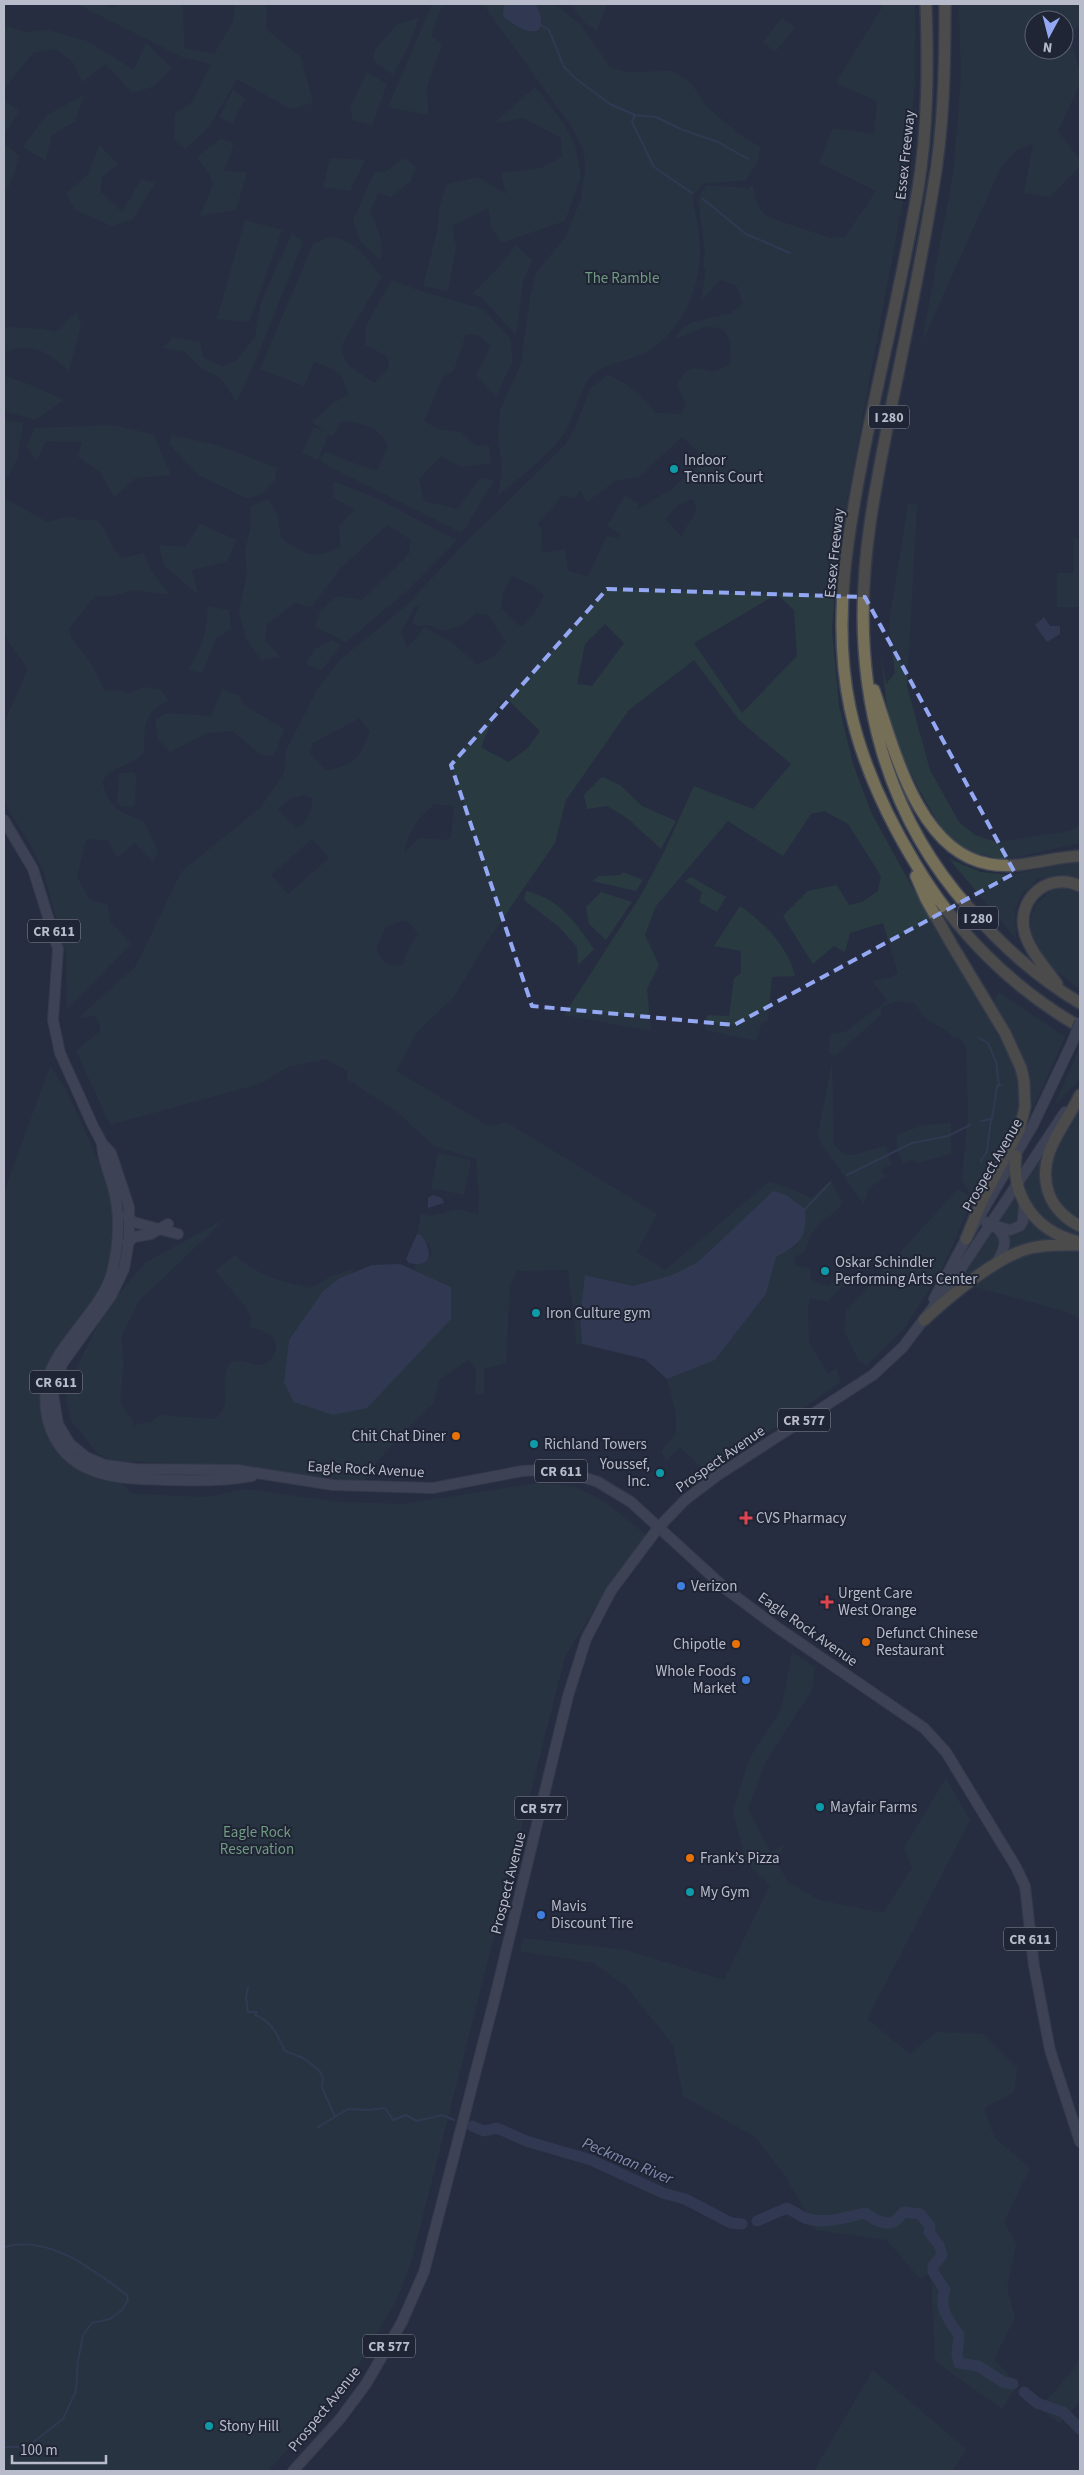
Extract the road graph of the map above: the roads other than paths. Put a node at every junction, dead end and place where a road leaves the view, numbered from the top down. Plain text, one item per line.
1 (926, 4) edge
2 (945, 4) edge
3 (867, 670) junction
4 (4, 820) edge
5 (898, 836) junction
6 (1080, 848) edge
7 (1080, 856) edge
8 (1037, 862) junction
9 (1080, 886) edge
10 (1064, 993) junction
11 (1080, 1003) edge
12 (1080, 1022) edge
13 (1080, 1027) edge
14 (1080, 1091) edge
15 (1080, 1095) edge
16 (102, 1143) junction
17 (1016, 1156) junction
18 (104, 1160) junction
19 (1017, 1186) junction
20 (1024, 1204) junction
21 (130, 1219) junction
22 (979, 1219) junction
23 (168, 1224) dead end
24 (990, 1224) junction
25 (1080, 1226) edge
26 (157, 1230) junction
27 (178, 1234) dead end
28 (966, 1239) junction
29 (129, 1240) junction
30 (1080, 1243) edge
31 (994, 1266) junction
32 (112, 1273) junction
33 (924, 1320) junction
34 (160, 1469) junction
35 (207, 1470) junction
36 (258, 1475) junction
37 (164, 1480) junction
38 (658, 1528) junction
39 (1080, 2142) edge
40 (293, 2471) edge

1 - 5 highway, Essex Freeway / I 280
2 - 3 highway, Essex Freeway / I 280
3 - 8 highway
3 - 10 highway, Essex Freeway / I 280
4 - 16 main road, Eagle Rock Avenue / CR 611
5 - 13 highway, Essex Freeway / I 280
5 - 28 highway
6 - 8 highway
7 - 8 highway
9 - 10 highway
10 - 11 highway, Essex Freeway / I 280
12 - 17 main road, Prospect Avenue / CR 577, bridge
14 - 19 main road, Prospect Avenue / CR 577
15 - 25 highway
16 - 18 main road, Eagle Rock Avenue / CR 611
16 - 21 main road, Eagle Rock Avenue / CR 611
17 - 19 highway
17 - 22 main road, Prospect Avenue / CR 577
18 - 21 main road
18 - 32 main road, Eagle Rock Avenue / CR 611
19 - 20 highway
19 - 24 main road, Prospect Avenue / CR 577
20 - 24 main road
20 - 30 highway
21 - 26 main road
21 - 29 main road, Eagle Rock Avenue / CR 611
22 - 24 main road
22 - 28 main road, Prospect Avenue / CR 577
23 - 26 main road
24 - 31 main road
24 - 33 main road, Prospect Avenue / CR 577
26 - 27 main road
26 - 29 main road
28 - 33 main road, Prospect Avenue / CR 577
29 - 32 main road
29 - 34 main road, Eagle Rock Avenue / CR 611
30 - 31 highway
31 - 33 highway
32 - 37 main road, Eagle Rock Avenue / CR 611
33 - 38 main road, Prospect Avenue / CR 577
34 - 35 main road, Eagle Rock Avenue / CR 611
34 - 37 main road
35 - 36 main road, Eagle Rock Avenue / CR 611
35 - 37 main road
36 - 37 main road, Eagle Rock Avenue / CR 611
36 - 38 main road, Eagle Rock Avenue / CR 611
38 - 39 main road, Eagle Rock Avenue / CR 611
38 - 40 main road, Prospect Avenue / CR 577

